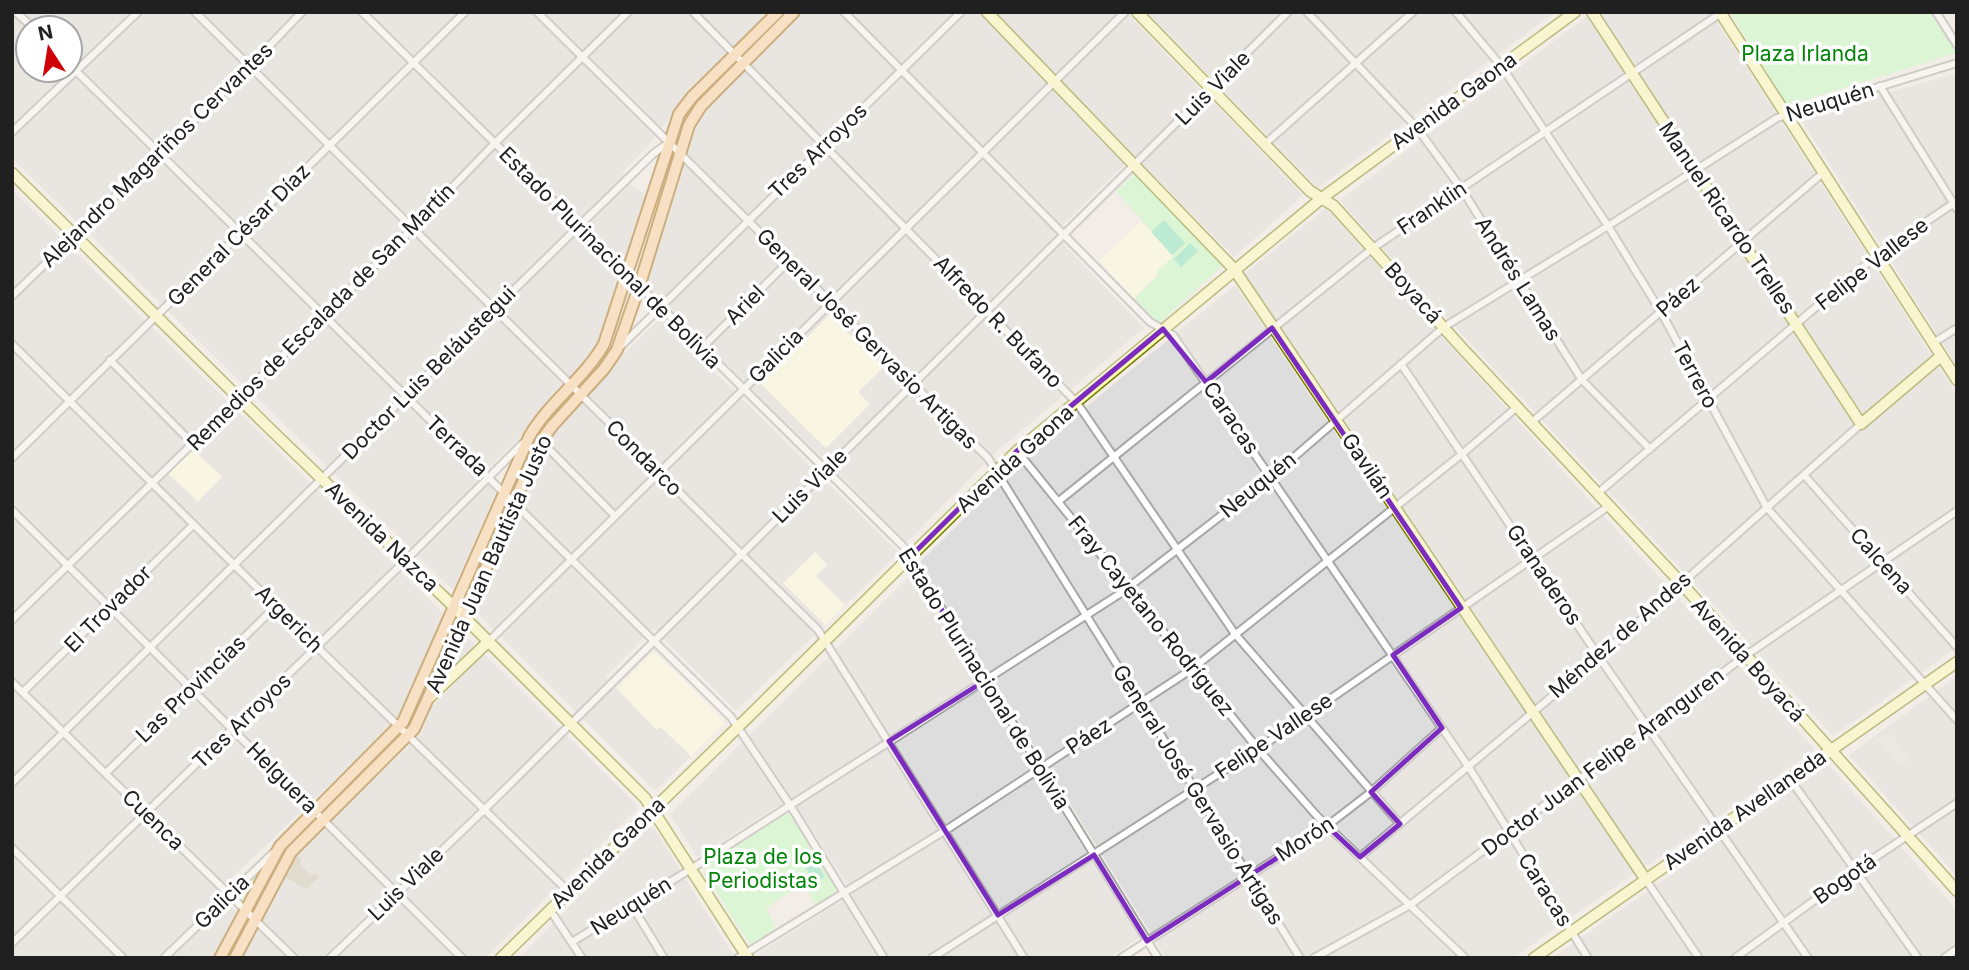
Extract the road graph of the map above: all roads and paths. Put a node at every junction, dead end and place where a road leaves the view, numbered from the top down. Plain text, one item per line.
1 (138, 12) edge
2 (195, 12) edge
3 (302, 12) edge
4 (362, 12) edge
5 (465, 12) edge
6 (537, 12) edge
7 (628, 12) edge
8 (693, 12) edge
9 (778, 12) edge
10 (794, 12) edge
11 (844, 12) edge
12 (961, 12) edge
13 (987, 12) edge
14 (1125, 12) edge
15 (1137, 12) edge
16 (1288, 12) edge
17 (1307, 12) edge
18 (1413, 12) edge
19 (1456, 12) edge
20 (1575, 12) edge
21 (1592, 12) edge
22 (1721, 12) edge
23 (1936, 12) edge
24 (1957, 45) edge
25 (84, 58) edge
26 (583, 58) junction
27 (739, 59) junction
28 (413, 63) junction
29 (1957, 63) edge
30 (1355, 64) junction
31 (250, 66) junction
32 (1502, 67) junction
33 (901, 70) junction
34 (1631, 74) junction
35 (84, 78) edge
36 (1054, 82) junction
37 (57, 84) edge
38 (1880, 86) junction
39 (1212, 90) junction
40 (1786, 114) junction
41 (1417, 128) junction
42 (12, 132) edge
43 (1545, 132) junction
44 (495, 143) junction
45 (668, 143) junction
46 (1265, 144) junction
47 (330, 146) junction
48 (824, 146) junction
49 (982, 153) junction
50 (159, 154) junction
51 (680, 154) junction
52 (1135, 166) junction
53 (1695, 169) junction
54 (1824, 172) junction
55 (12, 173) edge
56 (1461, 188) junction
57 (1322, 198) junction
58 (1955, 204) edge
59 (748, 221) junction
60 (578, 226) junction
61 (1608, 226) junction
62 (906, 228) junction
63 (412, 229) junction
64 (242, 233) junction
65 (74, 235) junction
66 (1065, 235) junction
67 (1743, 241) junction
68 (1373, 248) junction
69 (1877, 255) junction
70 (788, 262) junction
71 (1234, 269) junction
72 (628, 275) junction
73 (1519, 280) junction
74 (639, 286) junction
75 (12, 296) edge
76 (830, 302) junction
77 (660, 309) junction
78 (494, 310) junction
79 (987, 311) junction
80 (1661, 312) junction
81 (324, 315) junction
82 (157, 316) junction
83 (1797, 323) junction
84 (1444, 327) junction
85 (1272, 328) junction
86 (1957, 328) edge
87 (1163, 329) junction
88 (1933, 342) junction
89 (12, 344) edge
90 (702, 348) junction
91 (617, 350) junction
92 (1941, 356) junction
93 (110, 360) junction
94 (1401, 364) junction
95 (1582, 380) junction
96 (1957, 380) edge
97 (1206, 382) junction
98 (913, 383) junction
99 (571, 385) junction
100 (743, 389) junction
101 (580, 394) junction
102 (406, 397) junction
103 (239, 398) junction
104 (71, 400) junction
105 (1707, 400) junction
106 (1077, 403) junction
107 (1517, 407) junction
108 (1335, 420) junction
109 (1532, 422) junction
110 (1861, 424) junction
111 (529, 437) junction
112 (541, 442) junction
113 (192, 443) junction
114 (1650, 449) junction
115 (1017, 451) junction
116 (1462, 454) junction
117 (1115, 457) junction
118 (12, 458) edge
119 (996, 470) junction
120 (825, 471) junction
121 (659, 473) junction
122 (1804, 475) junction
123 (489, 477) junction
124 (1271, 477) junction
125 (322, 479) junction
126 (151, 483) junction
127 (504, 492) junction
128 (1598, 493) junction
129 (1059, 501) junction
130 (514, 502) junction
131 (1394, 506) junction
132 (1609, 506) junction
133 (1767, 508) junction
134 (12, 510) edge
135 (1957, 511) edge
136 (615, 516) junction
137 (193, 525) junction
138 (1177, 548) junction
139 (742, 554) junction
140 (909, 558) junction
141 (572, 559) junction
142 (1328, 559) junction
143 (1534, 559) junction
144 (406, 560) junction
145 (1883, 563) junction
146 (236, 565) junction
147 (69, 566) junction
148 (1682, 584) junction
149 (1128, 587) junction
150 (1841, 590) junction
151 (276, 606) junction
152 (453, 606) junction
153 (110, 608) junction
154 (1461, 608) junction
155 (1086, 616) junction
156 (464, 617) junction
157 (12, 620) edge
158 (1235, 634) junction
159 (825, 639) junction
160 (653, 640) junction
161 (489, 641) junction
162 (317, 647) junction
163 (1957, 647) edge
164 (151, 648) junction
165 (1393, 655) junction
166 (1745, 656) junction
167 (1599, 657) junction
168 (1957, 662) edge
169 (1192, 669) junction
170 (986, 680) junction
171 (12, 682) edge
172 (1926, 684) junction
173 (191, 688) junction
174 (23, 692) junction
175 (428, 700) junction
176 (1141, 702) junction
177 (1532, 712) junction
178 (1306, 716) junction
179 (1957, 720) edge
180 (571, 723) junction
181 (400, 726) junction
182 (738, 727) junction
183 (1442, 728) junction
184 (233, 729) junction
185 (1648, 729) junction
186 (63, 733) junction
187 (409, 735) junction
188 (890, 741) junction
189 (1258, 749) junction
190 (1830, 752) junction
191 (1468, 766) junction
192 (1041, 767) junction
193 (106, 773) junction
194 (1790, 779) junction
195 (1578, 781) junction
196 (12, 783) edge
197 (1195, 789) junction
198 (1371, 792) junction
199 (1957, 803) edge
200 (790, 805) junction
201 (653, 809) junction
202 (484, 810) junction
203 (146, 814) junction
204 (319, 815) junction
205 (1399, 824) junction
206 (1327, 826) junction
207 (1719, 829) junction
208 (946, 830) junction
209 (1508, 833) junction
210 (1907, 836) junction
211 (280, 846) junction
212 (12, 848) edge
213 (1094, 855) junction
214 (1360, 857) junction
215 (691, 869) junction
216 (1856, 870) junction
217 (1249, 876) junction
218 (1646, 880) junction
219 (1957, 891) edge
220 (396, 892) junction
221 (569, 892) junction
222 (844, 893) junction
223 (230, 894) junction
224 (61, 896) junction
225 (1410, 905) junction
226 (632, 906) junction
227 (246, 910) junction
228 (550, 910) junction
229 (998, 915) junction
230 (255, 919) junction
231 (1784, 923) junction
232 (1571, 932) junction
233 (1147, 941) junction
234 (572, 942) junction
235 (12, 943) edge
236 (1957, 949) edge
237 (744, 956) edge
238 (123, 958) edge
239 (164, 958) edge
240 (220, 958) edge
241 (235, 958) edge
242 (294, 958) edge
243 (330, 958) edge
244 (462, 958) edge
245 (501, 958) edge
246 (582, 958) edge
247 (664, 958) edge
248 (884, 958) edge
249 (932, 958) edge
250 (1024, 958) edge
251 (1121, 958) edge
252 (1158, 958) edge
253 (1300, 958) edge
254 (1314, 958) edge
255 (1465, 958) edge
256 (1534, 958) edge
257 (1588, 958) edge
258 (1699, 958) edge
259 (1735, 958) edge
260 (1808, 958) edge
261 (1918, 958) edge
262 (1944, 958) edge

1 - 25 street
2 - 31 street, Condarco
3 - 31 street, Alejandro Magariños Cervantes
4 - 28 street, Estado Plurinacional de Bolivia
5 - 28 street, General César Díaz
6 - 26 street, General José Gervasio Artigas
7 - 26 street, Remedios de Escalada de San Martín
8 - 27 street, Alfredo R. Bufano
9 - 27 main road, Avenida Juan Bautista Justo
10 - 27 main road, Avenida Juan Bautista Justo
11 - 33 street, Caracas
12 - 33 street, Tres Arroyos
13 - 36 main road, Gavilán
14 - 36 street, Galicia
15 - 39 main road, Boyacá
16 - 39 street, Luis Viale
17 - 30 street, Andrés Lamas
18 - 30 street
19 - 32 street, Terrero
20 - 32 main road, Avenida Gaona
21 - 34 main road, Manuel Ricardo Trelles
22 - 34 street, Franklin
22 - 40 main road
23 - 24 street
26 - 44 street, Remedios de Escalada de San Martín
26 - 45 street, General José Gervasio Artigas
27 - 45 main road, Avenida Juan Bautista Justo
27 - 48 street, Alfredo R. Bufano
27 - 51 main road, Avenida Juan Bautista Justo
28 - 44 street, Estado Plurinacional de Bolivia
28 - 47 street, General César Díaz
29 - 38 street, Neuquén
30 - 41 street, Andrés Lamas
30 - 46 street
31 - 47 street, Condarco
31 - 50 street, Alejandro Magariños Cervantes
32 - 41 main road, Avenida Gaona
32 - 43 street, Terrero
33 - 48 street, Tres Arroyos
33 - 49 street, Caracas
34 - 43 street, Franklin
34 - 53 main road, Manuel Ricardo Trelles
35 - 50 street, Terrada
36 - 49 street, Galicia
36 - 52 main road, Gavilán
37 - 42 street
38 - 40 street, Neuquén
38 - 58 street
39 - 46 main road, Boyacá
39 - 52 street, Luis Viale
40 - 53 street, Neuquén
40 - 54 main road
41 - 56 street, Andrés Lamas
41 - 57 main road, Avenida Gaona
43 - 56 street, Franklin
43 - 61 street, Terrero
44 - 60 street, Estado Plurinacional de Bolivia
44 - 63 street, Remedios de Escalada de San Martín
45 - 51 street, General José Gervasio Artigas
45 - 60 street, Doctor Luis Beláustegui
45 - 72 main road, Avenida Juan Bautista Justo
46 - 57 main road, Boyacá
47 - 63 street, Condarco
47 - 64 street, General César Díaz
48 - 59 street, Tres Arroyos
48 - 62 street, Alfredo R. Bufano
49 - 62 street, Galicia
49 - 66 street, Caracas
50 - 64 street, Terrada
50 - 65 street, Alejandro Magariños Cervantes
51 - 59 street, General José Gervasio Artigas
51 - 74 main road, Avenida Juan Bautista Justo
52 - 66 street, Luis Viale
52 - 71 main road, Gavilán
53 - 61 street, Neuquén
53 - 67 main road, Manuel Ricardo Trelles
54 - 67 street, Páez
54 - 69 main road
55 - 65 main road, Avenida Nazca
56 - 68 street, Franklin
56 - 73 street, Andrés Lamas
57 - 68 main road, Boyacá
57 - 71 main road, Avenida Gaona
58 - 69 street, Felipe Vallese
59 - 70 street, General José Gervasio Artigas
59 - 77 street, Tres Arroyos
60 - 72 street, Estado Plurinacional de Bolivia
60 - 78 street, Doctor Luis Beláustegui
61 - 73 street, Neuquén
61 - 80 street, Terrero
62 - 76 street, Galicia
62 - 79 street, Alfredo R. Bufano
63 - 78 street, Condarco
63 - 81 street, Remedios de Escalada de San Martín
64 - 81 street, Terrada
64 - 82 street, General César Díaz
65 - 75 street, Alejandro Magariños Cervantes
65 - 82 main road, Avenida Nazca
66 - 79 street, Luis Viale
66 - 87 street, Caracas
67 - 80 street, Páez
67 - 83 main road, Manuel Ricardo Trelles
68 - 84 main road, Boyacá
68 - 85 street, Franklin
69 - 83 street, Felipe Vallese
69 - 88 main road
70 - 76 street, General José Gervasio Artigas
70 - 90 street, Ariel
71 - 85 main road, Gavilán
71 - 87 main road, Avenida Gaona
72 - 74 street, Estado Plurinacional de Bolivia
72 - 99 main road, Avenida Juan Bautista Justo
73 - 84 street, Neuquén
73 - 95 street, Andrés Lamas
74 - 77 street, Estado Plurinacional de Bolivia
74 - 91 main road, Avenida Juan Bautista Justo
76 - 98 street, General José Gervasio Artigas
76 - 100 street, Galicia
77 - 90 street, Estado Plurinacional de Bolivia
77 - 91 street, Tres Arroyos
78 - 99 street, Condarco
78 - 102 street, Doctor Luis Beláustegui
79 - 98 street, Luis Viale
79 - 106 street, Alfredo R. Bufano
80 - 95 street, Páez
80 - 105 street, Terrero
81 - 102 street, Terrada
81 - 103 street, Remedios de Escalada de San Martín
82 - 93 street, General César Díaz
82 - 103 main road, Avenida Nazca
83 - 105 street, Felipe Vallese
83 - 110 main road, Manuel Ricardo Trelles
84 - 94 street, Neuquén
84 - 107 main road, Boyacá
85 - 97 street, Franklin
85 - 108 main road, Gavilán
86 - 88 street
87 - 97 street, Caracas
87 - 106 main road, Avenida Gaona
88 - 92 main road
89 - 104 street, Argerich
90 - 100 street, Estado Plurinacional de Bolivia
91 - 101 main road, Avenida Juan Bautista Justo
92 - 96 main road
92 - 110 main road, Méndez de Andes
93 - 104 street, General César Díaz
93 - 113 street
94 - 108 street, Neuquén
94 - 116 street, Granaderos
95 - 109 street, Páez
95 - 114 street, Andrés Lamas
97 - 117 street, Franklin
97 - 124 street, Caracas
98 - 119 street, General José Gervasio Artigas
98 - 120 street, Luis Viale
99 - 101 street, Condarco
99 - 111 main road, Avenida Juan Bautista Justo
100 - 120 street, Estado Plurinacional de Bolivia
100 - 121 street, Galicia
101 - 112 main road, Avenida Juan Bautista Justo
101 - 121 street, Condarco
102 - 123 street, Terrada
102 - 125 street, Doctor Luis Beláustegui
103 - 113 street, Remedios de Escalada de San Martín
103 - 125 main road, Avenida Nazca
104 - 118 street, General César Díaz
104 - 126 street, Argerich
105 - 114 street, Felipe Vallese
105 - 133 street, Terrero
106 - 115 main road, Avenida Gaona
106 - 117 street, Alfredo R. Bufano
107 - 109 main road, Boyacá
107 - 116 street, Páez
108 - 124 street, Neuquén
108 - 131 main road, Gavilán
109 - 128 main road, Boyacá
110 - 122 street, Méndez de Andes
111 - 123 street, Tres Arroyos
111 - 127 main road, Avenida Juan Bautista Justo
112 - 130 main road, Avenida Juan Bautista Justo
112 - 136 street
113 - 126 street, Remedios de Escalada de San Martín
114 - 128 street, Felipe Vallese
115 - 119 main road, Avenida Gaona
115 - 129 street, Fray Cayetano Rodríguez
116 - 131 street, Páez
116 - 143 street, Granaderos
117 - 129 street, Franklin
117 - 138 street, Alfredo R. Bufano
119 - 140 main road, Avenida Gaona
119 - 155 street, General José Gervasio Artigas
120 - 139 street, Luis Viale
120 - 140 street, Estado Plurinacional de Bolivia
121 - 136 street, Galicia
121 - 139 street, Condarco
122 - 133 street, Méndez de Andes
122 - 145 street, Calcena
123 - 127 street, Terrada
123 - 144 street, Tres Arroyos
124 - 138 street, Neuquén
124 - 142 street, Caracas
125 - 144 main road, Avenida Nazca
125 - 146 street, Doctor Luis Beláustegui
126 - 137 street, Argerich
126 - 147 street, Remedios de Escalada de San Martín
127 - 130 street, Terrada
127 - 152 main road, Avenida Juan Bautista Justo
128 - 132 main road, Boyacá
129 - 149 street, Fray Cayetano Rodríguez
130 - 141 street, Terrada
130 - 156 main road, Avenida Juan Bautista Justo
131 - 142 street, Páez
131 - 154 main road, Gavilán
132 - 143 street, Felipe Vallese
132 - 148 main road, Boyacá
133 - 148 street, Méndez de Andes
133 - 150 street, Terrero
134 - 147 street, Helguera
135 - 145 street, Doctor Juan Felipe Aranguren
136 - 141 street, Galicia
137 - 146 street, Argerich
137 - 153 street, El Trovador
138 - 149 street, Neuquén
138 - 158 street, Alfredo R. Bufano
139 - 159 street, Condarco
139 - 160 street, Luis Viale
140 - 159 main road, Avenida Gaona
140 - 170 street, Estado Plurinacional de Bolivia
141 - 160 street, Terrada
141 - 161 street, Galicia
142 - 158 street, Páez
142 - 165 street, Caracas
143 - 154 street, Felipe Vallese
143 - 167 street, Granaderos
144 - 152 main road, Avenida Nazca
144 - 162 street, Tres Arroyos
145 - 150 street, Doctor Juan Felipe Aranguren
145 - 163 street, Calcena
146 - 151 street, Argerich
146 - 164 street, Doctor Luis Beláustegui
147 - 153 street, Helguera
147 - 157 street, Remedios de Escalada de San Martín
148 - 166 main road, Avenida Boyacá
148 - 167 street, Méndez de Andes
149 - 155 street, Neuquén
149 - 169 street, Fray Cayetano Rodríguez
150 - 166 street, Doctor Juan Felipe Aranguren
150 - 172 street, Terrero
151 - 162 street, Argerich
151 - 173 street, Las Provincias
152 - 156 main road, Avenida Nazca
152 - 181 main road, Avenida Juan Bautista Justo
153 - 164 street, Helguera
153 - 174 street, El Trovador
154 - 165 street, Felipe Vallese
154 - 177 main road, Gavilán
155 - 170 street, Neuquén
155 - 176 street, General José Gervasio Artigas
156 - 161 main road, Avenida Nazca
156 - 175 main road, Avenida Juan Bautista Justo
158 - 169 street, Páez
158 - 178 street, Alfredo R. Bufano
159 - 182 main road, Avenida Gaona
159 - 188 street, Condarco
160 - 180 street, Luis Viale
160 - 182 street, Terrada
161 - 175 main road, Galicia
161 - 180 main road, Avenida Nazca
162 - 181 street, Argerich
162 - 184 street, Tres Arroyos
164 - 173 street, Helguera
164 - 186 street, Doctor Luis Beláustegui
165 - 178 street, Felipe Vallese
165 - 183 street, Caracas
166 - 185 street, Doctor Juan Felipe Aranguren
166 - 190 main road, Avenida Boyacá
167 - 177 street, Méndez de Andes
167 - 185 street, Granaderos
168 - 172 main road, Avenida Avellaneda
169 - 176 street, Páez
169 - 189 street, Fray Cayetano Rodríguez
170 - 188 street, Neuquén
170 - 192 street, Estado Plurinacional de Bolivia
171 - 174 street, Cuenca
172 - 179 street, Terrero
172 - 190 main road, Avenida Avellaneda
173 - 184 street, Helguera
173 - 193 street, Las Provincias
174 - 186 street, Cuenca
175 - 187 main road, Avenida Juan Bautista Justo
176 - 192 street, Páez
176 - 197 street, General José Gervasio Artigas
177 - 191 street, Méndez de Andes
177 - 195 main road, Gavilán
178 - 189 street, Felipe Vallese
178 - 198 street, Alfredo R. Bufano
180 - 201 main road, Avenida Nazca
180 - 202 street, Luis Viale
181 - 187 street, Argerich
181 - 204 main road, Avenida Juan Bautista Justo
182 - 200 street, Terrada
182 - 201 main road, Avenida Gaona
183 - 191 street, Caracas
183 - 198 street, Morón
184 - 203 street, Tres Arroyos
184 - 204 street, Helguera
185 - 195 street, Doctor Juan Felipe Aranguren
185 - 207 street, Granaderos
186 - 193 street, Cuenca
186 - 196 street, Doctor Luis Beláustegui
187 - 202 street, Argerich
187 - 204 main road, Avenida Juan Bautista Justo
188 - 200 street, Neuquén
188 - 208 street, Condarco
189 - 197 street, Felipe Vallese
189 - 206 street, Fray Cayetano Rodríguez
190 - 194 main road, Avenida Avellaneda
190 - 210 main road, Avenida Boyacá
191 - 205 street, Méndez de Andes
191 - 209 street, Caracas
192 - 208 street, Páez
192 - 213 street, Estado Plurinacional de Bolivia
193 - 203 street, Cuenca
194 - 207 main road, Avenida Avellaneda
194 - 216 street
195 - 209 street, Doctor Juan Felipe Aranguren
195 - 218 main road, Gavilán
197 - 213 street, Felipe Vallese
197 - 217 street, General José Gervasio Artigas
198 - 205 street, Alfredo R. Bufano
198 - 206 street, Morón
199 - 210 street, Bogotá
200 - 215 street, Neuquén
200 - 222 street, Terrada
201 - 215 main road, Avenida Nazca
201 - 221 main road, Avenida Gaona
202 - 220 street, Luis Viale
202 - 221 street, Argerich
203 - 223 street, Cuenca
203 - 224 street, Tres Arroyos
204 - 211 main road, Avenida Juan Bautista Justo
204 - 220 street, Helguera
204 - 230 main road, Avenida Juan Bautista Justo
205 - 214 street, Méndez de Andes
206 - 214 street, Fray Cayetano Rodríguez
206 - 217 street, Morón
207 - 218 main road, Avenida Avellaneda
207 - 231 street, Granaderos
208 - 222 street, Páez
208 - 229 street, Condarco
209 - 225 street, Doctor Juan Felipe Aranguren
209 - 232 street, Caracas
210 - 216 street, Bogotá
210 - 219 main road, Avenida Boyacá
211 - 223 street, Galicia
211 - 227 main road, Avenida Juan Bautista Justo
212 - 224 street
213 - 229 street, Felipe Vallese
213 - 233 street, Estado Plurinacional de Bolivia
214 - 225 street, Fray Cayetano Rodríguez
215 - 226 street, Neuquén
215 - 237 main road, Avenida Nazca
216 - 231 street, Bogotá
216 - 261 street
217 - 233 street, Morón
217 - 253 street, General José Gervasio Artigas
218 - 232 main road, Avenida Avellaneda
218 - 258 street, Gavilán
220 - 243 street, Luis Viale
220 - 244 street, Helguera
221 - 228 main road, Avenida Gaona
222 - 237 street, Páez
222 - 248 street, Terrada
223 - 227 street, Cuenca
223 - 239 street, Galicia
224 - 235 street, Tres Arroyos
224 - 238 street
225 - 254 street, Doctor Juan Felipe Aranguren
225 - 255 street, Fray Cayetano Rodríguez
226 - 234 street, Neuquén
226 - 247 street
227 - 230 street, Cuenca
227 - 240 main road, Avenida Juan Bautista Justo
228 - 234 street
228 - 245 main road, Avenida Gaona
229 - 249 street, Felipe Vallese
229 - 250 street, Condarco
230 - 241 main road, Avenida Juan Bautista Justo
230 - 242 street, Cuenca
231 - 259 street, Bogotá
231 - 260 street, Granaderos
232 - 256 main road, Avenida Avellaneda
232 - 257 street, Caracas
233 - 251 street, Morón
233 - 252 street, Estado Plurinacional de Bolivia
234 - 246 street
236 - 262 street

